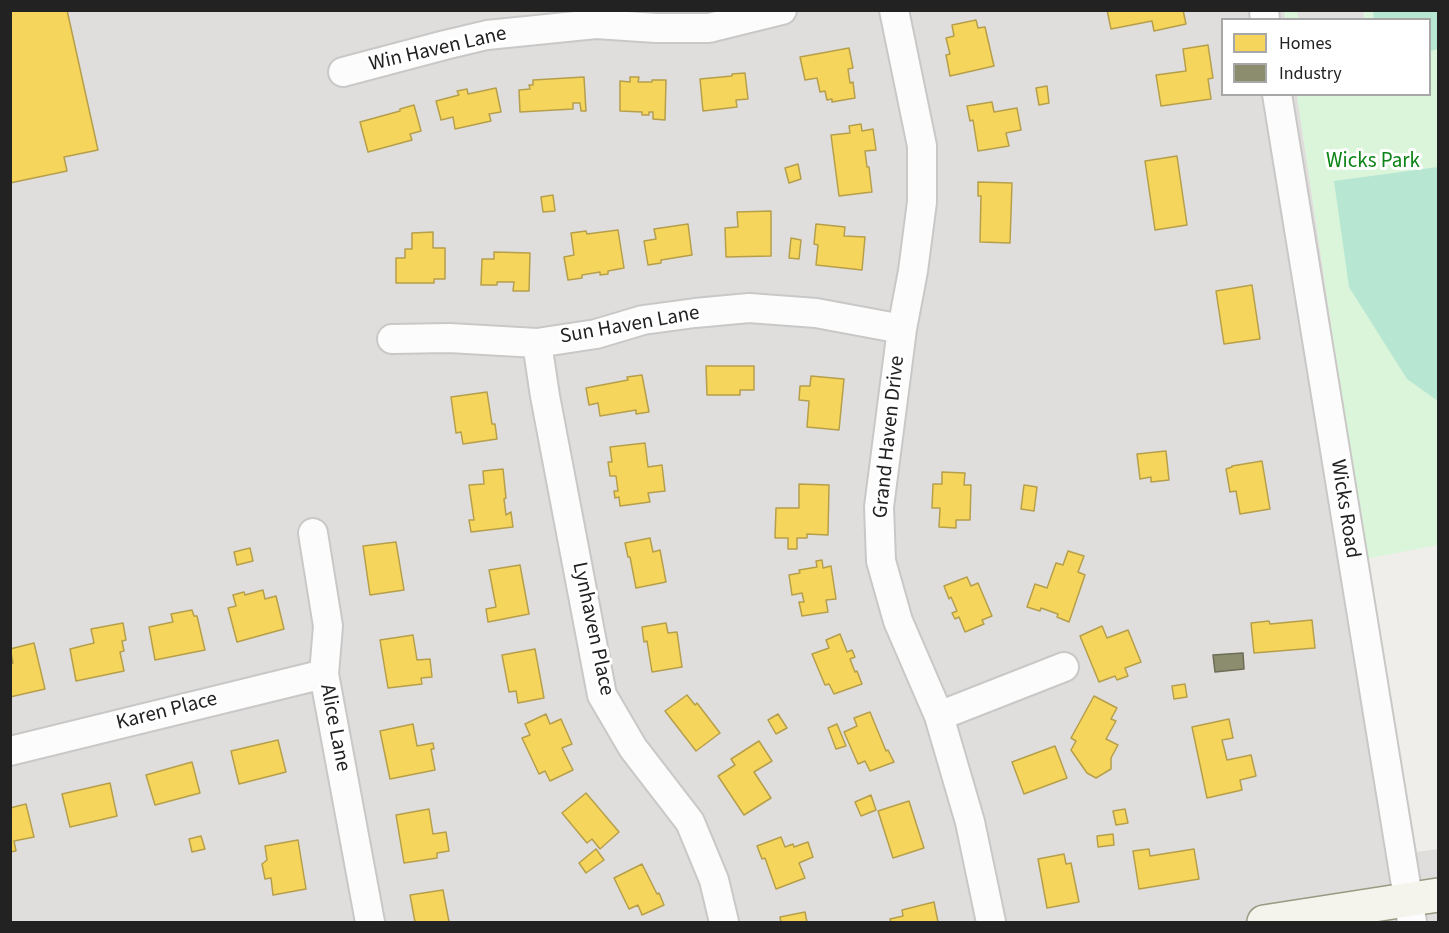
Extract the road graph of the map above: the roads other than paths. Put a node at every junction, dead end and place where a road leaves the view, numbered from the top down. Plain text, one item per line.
1 (782, 10) edge
2 (894, 10) edge
3 (343, 72) dead end
4 (1277, 96) edge
5 (903, 329) junction
6 (392, 339) dead end
7 (537, 343) junction
8 (313, 533) dead end
9 (1064, 667) dead end
10 (324, 674) junction
11 (939, 716) junction
12 (10, 750) edge
13 (1419, 906) edge
14 (370, 922) edge
15 (724, 922) edge
16 (991, 922) edge
17 (1264, 922) edge

1 - 3 street, Win Haven Lane
2 - 5 street, Grand Haven Drive
4 - 13 street, Wicks Road
5 - 7 street, Sun Haven Lane
5 - 11 street, Grand Haven Drive
6 - 7 street, Sun Haven Lane
7 - 15 street, Lynhaven Place
8 - 10 street, Alice Lane
9 - 11 street
10 - 12 street, Karen Place
10 - 14 street, Alice Lane
11 - 16 street, Grand Haven Drive
13 - 17 main road

